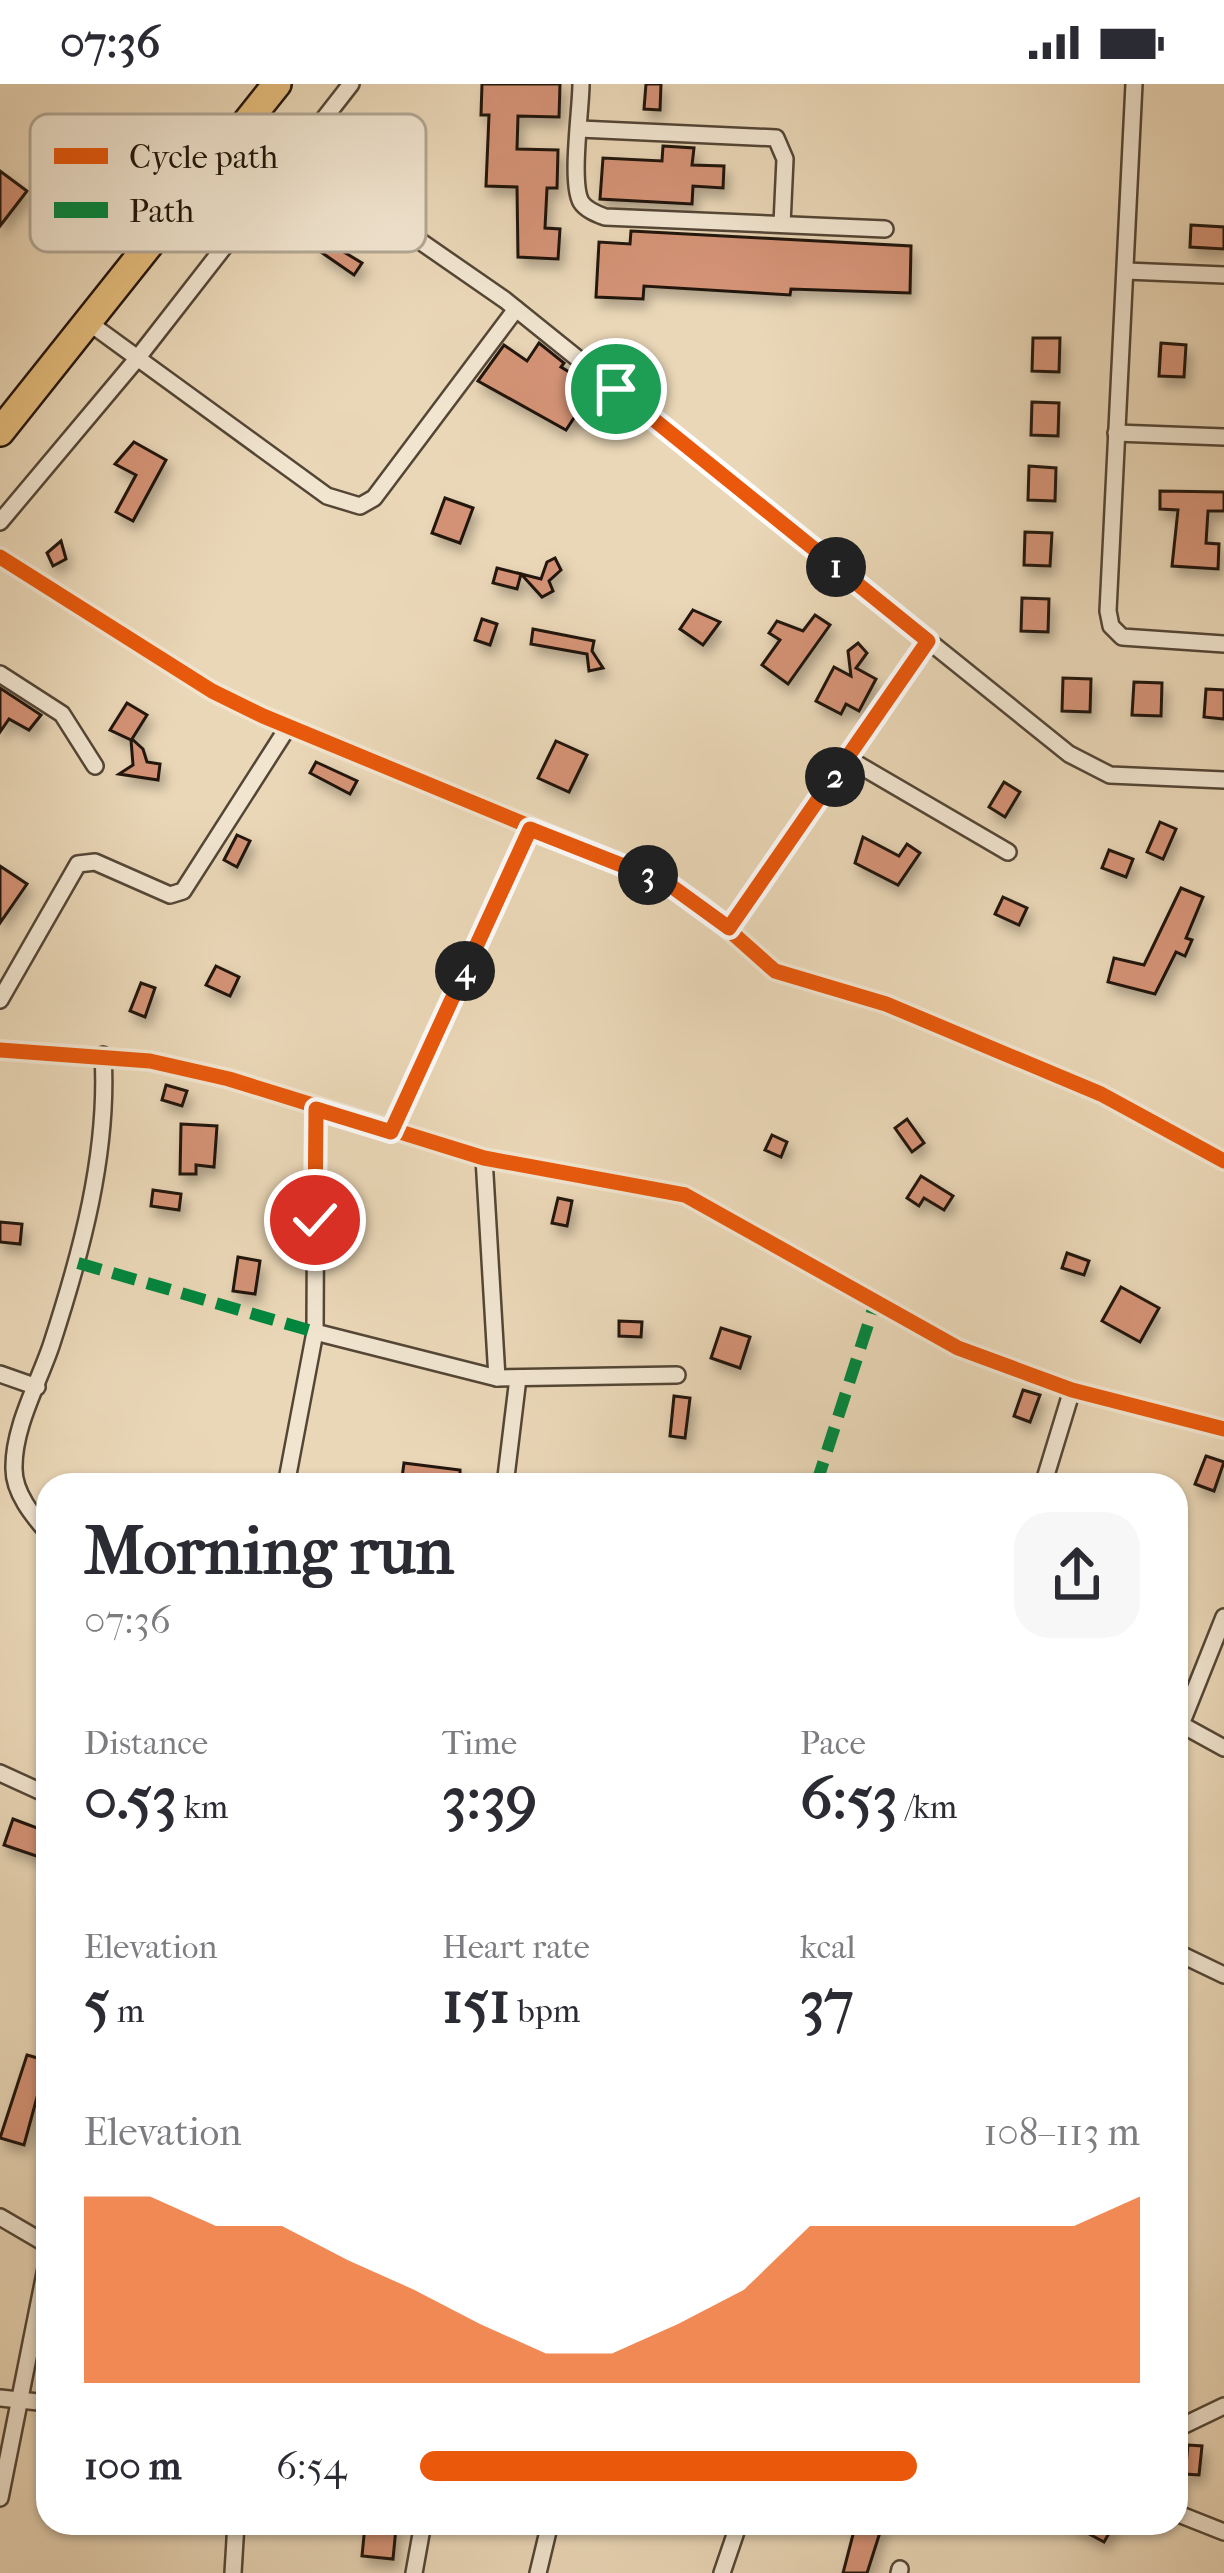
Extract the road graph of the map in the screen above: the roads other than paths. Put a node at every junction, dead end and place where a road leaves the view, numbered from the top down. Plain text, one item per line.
1 (277, 84) edge
2 (351, 84) edge
3 (581, 84) edge
4 (1134, 84) edge
5 (253, 114) edge
6 (327, 114) edge
7 (580, 129) junction
8 (782, 224) junction
9 (885, 229) dead end
10 (426, 244) edge
11 (144, 252) edge
12 (219, 252) edge
13 (1126, 271) junction
14 (1224, 275) edge
15 (516, 309) junction
16 (88, 322) junction
17 (136, 360) junction
18 (0, 432) edge
19 (1116, 433) junction
20 (1224, 436) edge
21 (0, 522) edge
22 (0, 557) edge
23 (928, 641) junction
24 (1224, 644) edge
25 (0, 674) edge
26 (288, 727) junction
27 (847, 758) junction
28 (95, 766) dead end
29 (1224, 780) edge
30 (530, 829) junction
31 (1008, 852) dead end
32 (729, 928) junction
33 (0, 1000) edge
34 (0, 1050) edge
35 (103, 1055) junction
36 (316, 1109) junction
37 (391, 1132) junction
38 (484, 1158) junction
39 (1224, 1161) edge
40 (315, 1332) junction
41 (0, 1373) edge
42 (677, 1375) dead end
43 (497, 1378) junction
44 (518, 1378) junction
45 (37, 1387) junction
46 (1072, 1390) junction
47 (1224, 1429) edge
48 (288, 1473) edge
49 (506, 1473) edge
50 (1047, 1473) edge
51 (36, 1519) edge
52 (1224, 1617) edge
53 (1188, 1711) edge
54 (1188, 1735) edge
55 (1224, 1748) edge
56 (0, 1773) edge
57 (36, 1790) edge
58 (1188, 1958) edge
59 (1224, 1975) edge
60 (0, 2217) edge
61 (36, 2238) edge
62 (36, 2301) edge
63 (8, 2400) edge
64 (1224, 2406) edge
65 (1188, 2423) edge
66 (0, 2498) edge
67 (1188, 2518) edge
68 (1224, 2532) edge
69 (235, 2535) edge
70 (421, 2535) edge
71 (547, 2535) edge
72 (735, 2535) edge
73 (232, 2573) edge
74 (414, 2573) edge
75 (538, 2573) edge
76 (722, 2573) edge

1 - 5 highway
2 - 6 street
3 - 7 street
4 - 13 street
7 - 8 street
7 - 8 street
8 - 9 street
10 - 15 street
11 - 16 highway
12 - 17 street
13 - 14 street
13 - 19 street
15 - 17 street
15 - 23 street
16 - 17 street
16 - 18 highway
17 - 21 street
19 - 20 street
19 - 24 street
22 - 26 street
23 - 27 street
23 - 29 street
25 - 28 street
26 - 30 street
26 - 33 street
27 - 31 street
27 - 32 street
30 - 32 street
30 - 37 street
32 - 39 street
34 - 35 street
35 - 36 street
35 - 45 street
36 - 37 street
36 - 40 street
37 - 38 street
38 - 43 street
38 - 46 street
40 - 43 street
40 - 48 street
41 - 45 street
42 - 44 street
43 - 44 street
44 - 49 street
45 - 51 street
46 - 47 street
46 - 50 street
52 - 53 street
54 - 55 street
56 - 57 street
58 - 59 street
60 - 61 street
62 - 63 street
63 - 66 street
64 - 65 street
67 - 68 street
69 - 73 street
70 - 74 street
71 - 75 street
72 - 76 street

